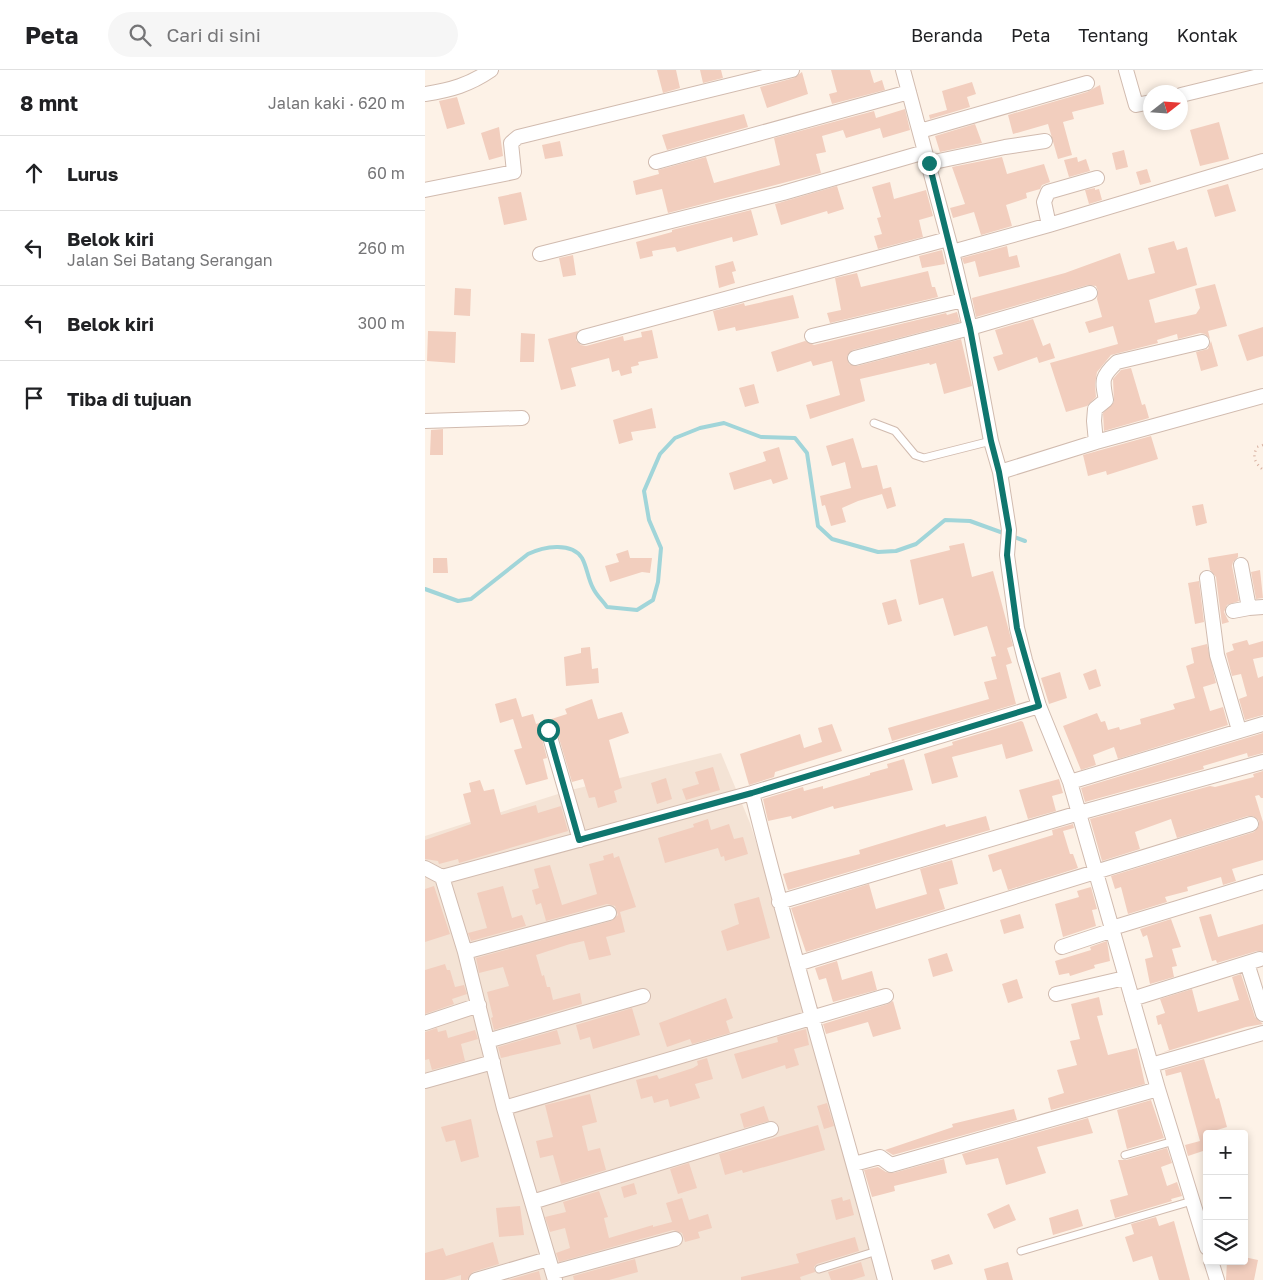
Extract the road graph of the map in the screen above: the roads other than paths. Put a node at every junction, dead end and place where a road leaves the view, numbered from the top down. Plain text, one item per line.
1 (491, 70) edge
2 (792, 70) edge
3 (903, 70) edge
4 (1126, 70) edge
5 (1263, 75) edge
6 (1087, 83) dead end
7 (909, 92) junction
8 (1188, 92) edge
9 (425, 94) edge
10 (1143, 104) edge
11 (920, 131) junction
12 (1045, 142) dead end
13 (927, 158) junction
14 (1263, 161) edge
15 (656, 162) dead end
16 (1097, 178) dead end
17 (425, 190) edge
18 (1049, 225) junction
19 (950, 245) junction
20 (540, 254) dead end
21 (1090, 293) dead end
22 (963, 300) junction
23 (970, 328) junction
24 (584, 336) dead end
25 (812, 336) dead end
26 (1203, 342) dead end
27 (855, 358) dead end
28 (1263, 396) edge
29 (522, 418) dead end
30 (425, 420) edge
31 (874, 423) dead end
32 (991, 441) junction
33 (1096, 442) junction
34 (999, 472) junction
35 (1241, 565) dead end
36 (1207, 578) dead end
37 (1263, 607) edge
38 (1249, 608) junction
39 (1233, 611) dead end
40 (1039, 706) junction
41 (1263, 724) edge
42 (548, 730) dead end
43 (1239, 730) junction
44 (1263, 762) edge
45 (1070, 782) junction
46 (752, 793) junction
47 (1079, 813) junction
48 (1251, 824) dead end
49 (579, 840) junction
50 (425, 868) edge
51 (1095, 872) junction
52 (442, 877) junction
53 (1263, 882) edge
54 (779, 902) junction
55 (609, 913) dead end
56 (1112, 929) junction
57 (1062, 947) dead end
58 (465, 952) junction
59 (797, 964) junction
60 (1125, 978) junction
61 (1055, 994) dead end
62 (643, 996) dead end
63 (886, 996) dead end
64 (1132, 1000) junction
65 (479, 1005) junction
66 (1263, 1014) edge
67 (813, 1018) junction
68 (425, 1023) edge
69 (1263, 1033) edge
70 (487, 1041) junction
71 (493, 1062) junction
72 (1151, 1065) junction
73 (425, 1081) edge
74 (1158, 1089) junction
75 (504, 1108) junction
76 (771, 1129) dead end
77 (1175, 1140) junction
78 (1125, 1155) dead end
79 (854, 1164) junction
80 (1192, 1201) junction
81 (532, 1202) junction
82 (1203, 1235) edge
83 (675, 1239) dead end
84 (877, 1251) junction
85 (1021, 1251) dead end
86 (548, 1258) junction
87 (1212, 1265) edge
88 (819, 1269) dead end
89 (555, 1276) edge
90 (476, 1280) edge
91 (884, 1280) edge
92 (1217, 1280) edge

1 - 9 street
2 - 17 street
3 - 7 street
4 - 10 street
5 - 8 street
6 - 11 street
7 - 11 street
7 - 15 street
11 - 13 street
12 - 13 street
13 - 19 street
13 - 20 street
14 - 18 street
16 - 18 street
18 - 19 street
19 - 22 street
19 - 24 street
21 - 23 street
22 - 23 street
22 - 25 street
23 - 27 street
23 - 32 street
26 - 33 street
28 - 33 street
29 - 30 street
31 - 32 lane
32 - 34 street
33 - 34 street
34 - 40 street
35 - 38 street
36 - 43 street
37 - 38 street
38 - 39 street
40 - 45 street
40 - 46 street
41 - 43 street
42 - 49 street
43 - 45 street
44 - 47 street
45 - 47 street
46 - 49 street
46 - 54 street
47 - 51 street
47 - 54 street
48 - 51 street
49 - 52 street
50 - 52 street
51 - 56 street
51 - 59 street
52 - 58 street
53 - 56 street
54 - 59 street
55 - 58 street
56 - 57 street
56 - 60 street
58 - 65 street
59 - 67 street
60 - 61 street
60 - 64 street
62 - 70 street
63 - 67 street
64 - 66 street
64 - 72 street
65 - 68 street
65 - 70 street
67 - 75 street
67 - 79 street
69 - 72 street
70 - 71 street
71 - 73 street
71 - 75 street
72 - 74 street
74 - 77 street
74 - 79 street
75 - 81 street
76 - 81 street
77 - 78 lane
77 - 80 street
79 - 84 street
80 - 82 street
80 - 85 lane
81 - 86 street
83 - 89 street
84 - 88 lane
84 - 91 street
86 - 89 street
86 - 90 street
87 - 92 street

